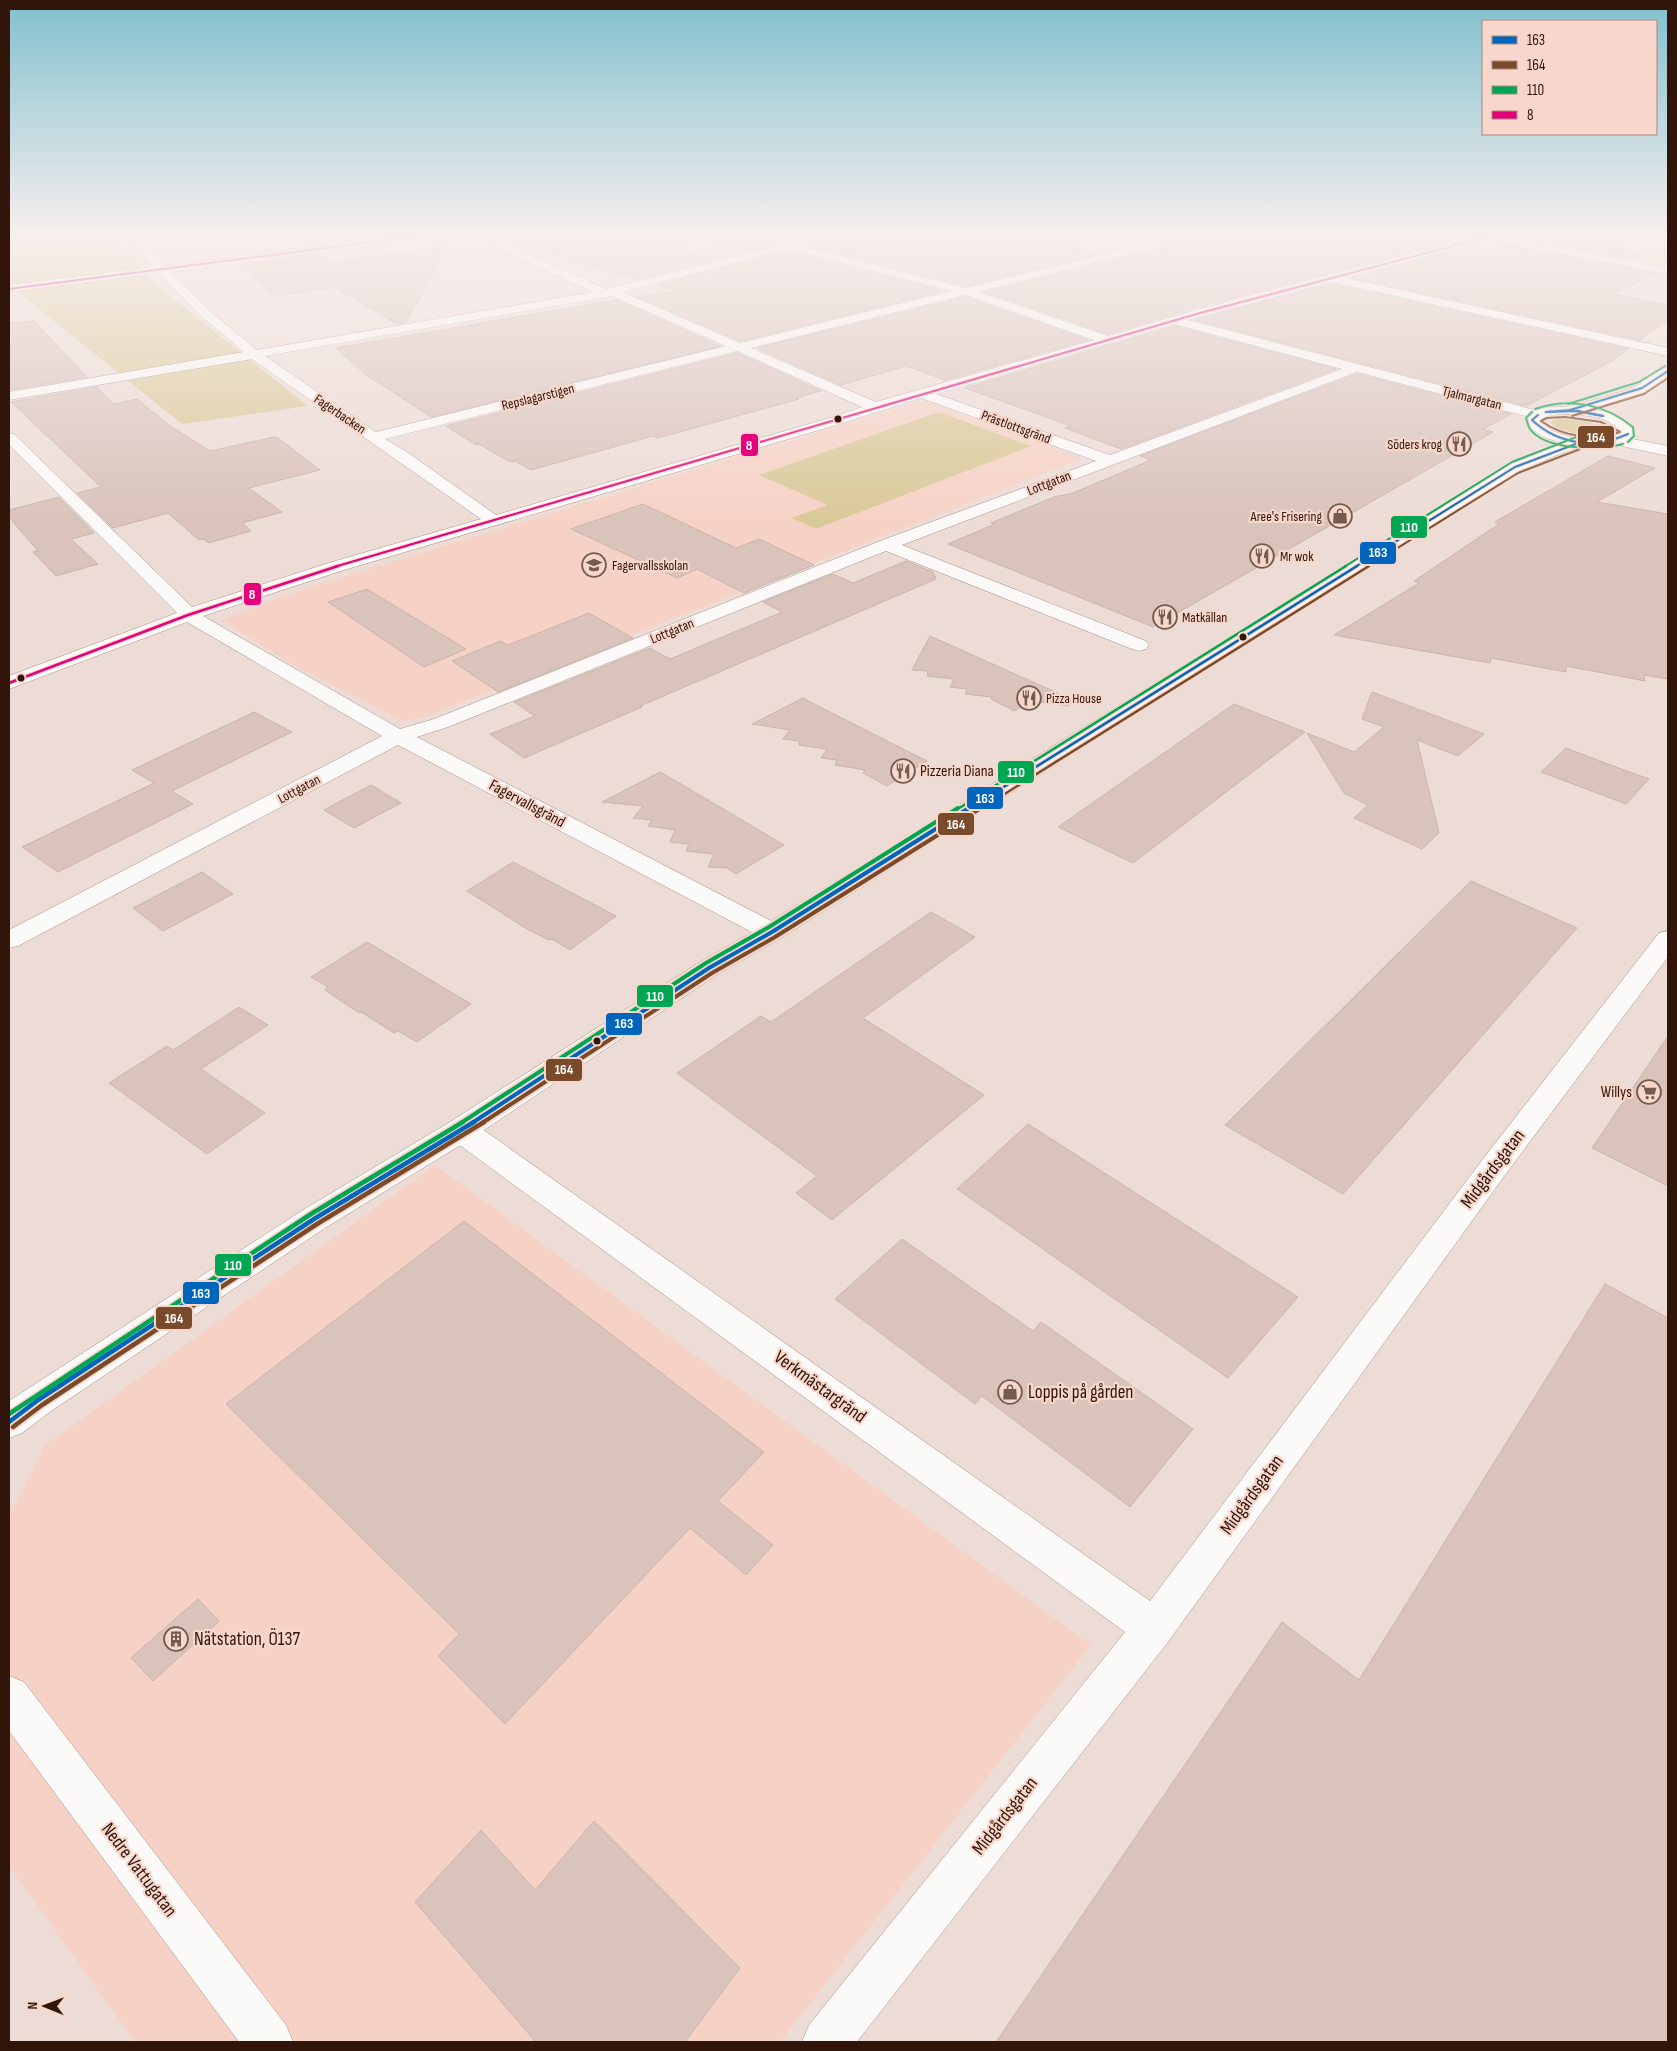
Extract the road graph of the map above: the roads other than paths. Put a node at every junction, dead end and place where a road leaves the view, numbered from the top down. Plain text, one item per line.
1 (225, 330) edge
2 (396, 330) edge
3 (698, 330) edge
4 (809, 330) edge
5 (1078, 330) edge
6 (1144, 330) edge
7 (1208, 330) edge
8 (1566, 330) edge
9 (1108, 340) junction
10 (740, 347) junction
11 (1668, 352) edge
12 (254, 354) junction
13 (1356, 368) junction
14 (1668, 372) edge
15 (1642, 388) junction
16 (923, 394) junction
17 (9, 396) edge
18 (875, 407) junction
19 (1570, 410) junction
20 (1537, 415) junction
21 (1542, 431) junction
22 (1621, 431) junction
23 (9, 437) edge
24 (374, 438) junction
25 (1581, 442) junction
26 (1668, 442) edge
27 (1668, 451) edge
28 (1108, 460) junction
29 (1515, 467) junction
30 (493, 520) junction
31 (886, 545) junction
32 (188, 615) junction
33 (1139, 646) dead end
34 (9, 683) edge
35 (398, 736) junction
36 (772, 932) junction
37 (1668, 939) edge
38 (9, 940) edge
39 (461, 1130) junction
40 (9, 1422) edge
41 (1154, 1628) junction
42 (9, 1698) edge
43 (269, 2042) edge
44 (826, 2042) edge

1 - 12 street, Fagerbacken
2 - 12 street
3 - 10 street
4 - 10 street, Repslagarstigen
5 - 9 street
6 - 9 street
7 - 13 street, Tjalmargatan
8 - 11 street
9 - 16 street
10 - 18 street
10 - 24 street, Repslagarstigen
12 - 17 street
12 - 24 street, Fagerbacken
13 - 20 street, Tjalmargatan
13 - 28 street, Lottgatan
14 - 15 street
15 - 19 street
15 - 22 street
16 - 18 street
16 - 28 street, Prästlottsgränd
18 - 30 street
19 - 20 street
19 - 22 street
20 - 21 street
21 - 25 street
21 - 29 street
22 - 25 street
22 - 26 street
22 - 27 street
23 - 32 street, Fagervallsgränd
24 - 30 street, Fagerbacken
25 - 29 street
28 - 31 street, Lottgatan
29 - 36 street
30 - 32 street
31 - 33 street
31 - 35 street, Lottgatan
32 - 34 street
32 - 35 street, Fagervallsgränd
35 - 36 street, Fagervallsgränd
35 - 38 street, Lottgatan
36 - 39 street
37 - 41 street, Midgårdsgatan
39 - 40 street
39 - 41 street, Verkmästargränd
41 - 44 street, Midgårdsgatan
42 - 43 street, Nedre Vattugatan

